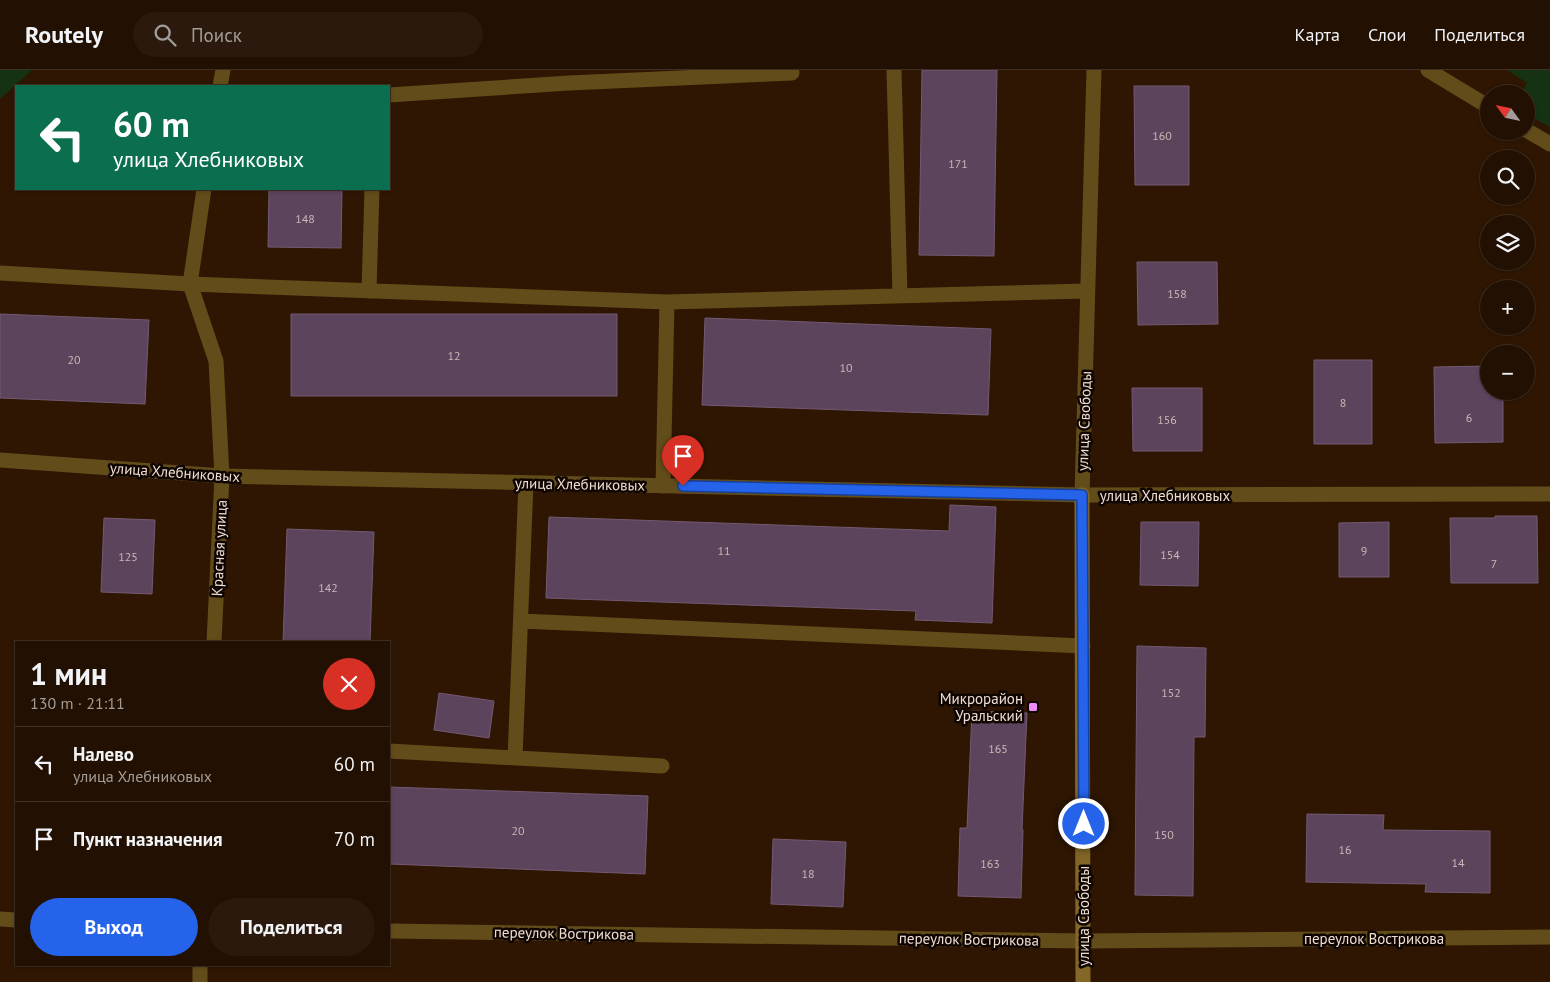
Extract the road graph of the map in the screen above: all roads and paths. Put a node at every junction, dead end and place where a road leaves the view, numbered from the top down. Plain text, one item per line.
1 (223, 70) edge
2 (894, 70) edge
3 (1094, 70) edge
4 (1428, 70) edge
5 (792, 73) dead end
6 (569, 77) edge
7 (220, 85) edge
8 (390, 95) edge
9 (1480, 102) edge
10 (1535, 135) edge
11 (1550, 144) edge
12 (204, 190) edge
13 (372, 190) edge
14 (0, 273) edge
15 (190, 284) junction
16 (369, 291) junction
17 (1088, 291) junction
18 (900, 296) junction
19 (667, 302) junction
20 (0, 460) edge
21 (222, 476) junction
22 (526, 483) junction
23 (663, 486) junction
24 (1550, 494) edge
25 (1082, 495) junction
26 (521, 621) junction
27 (214, 641) edge
28 (1083, 646) junction
29 (390, 751) edge
30 (515, 758) junction
31 (662, 766) dead end
32 (0, 919) edge
33 (15, 920) edge
34 (390, 931) edge
35 (1550, 937) edge
36 (1084, 941) junction
37 (200, 966) edge
38 (200, 982) edge
39 (1083, 982) edge

1 - 7 street
2 - 18 street
3 - 17 street, улица Свободы
4 - 9 street
5 - 6 street
6 - 8 street
10 - 11 street
12 - 15 street, Красная улица
13 - 16 street
14 - 15 street
15 - 16 street
15 - 21 street, Красная улица
16 - 19 street
17 - 18 street
17 - 25 street, улица Свободы
18 - 19 street
19 - 23 street
20 - 21 street, улица Хлебниковых
21 - 22 street, улица Хлебниковых
21 - 27 street, Красная улица
22 - 23 street, улица Хлебниковых
22 - 26 street
23 - 25 street, улица Хлебниковых
24 - 25 street, улица Хлебниковых
25 - 28 street, улица Свободы
26 - 28 street
26 - 30 street
28 - 36 street, улица Свободы
29 - 30 street
30 - 31 street
32 - 33 street
34 - 36 street, переулок Вострикова
35 - 36 street, переулок Вострикова
36 - 39 street, улица Свободы
37 - 38 street

